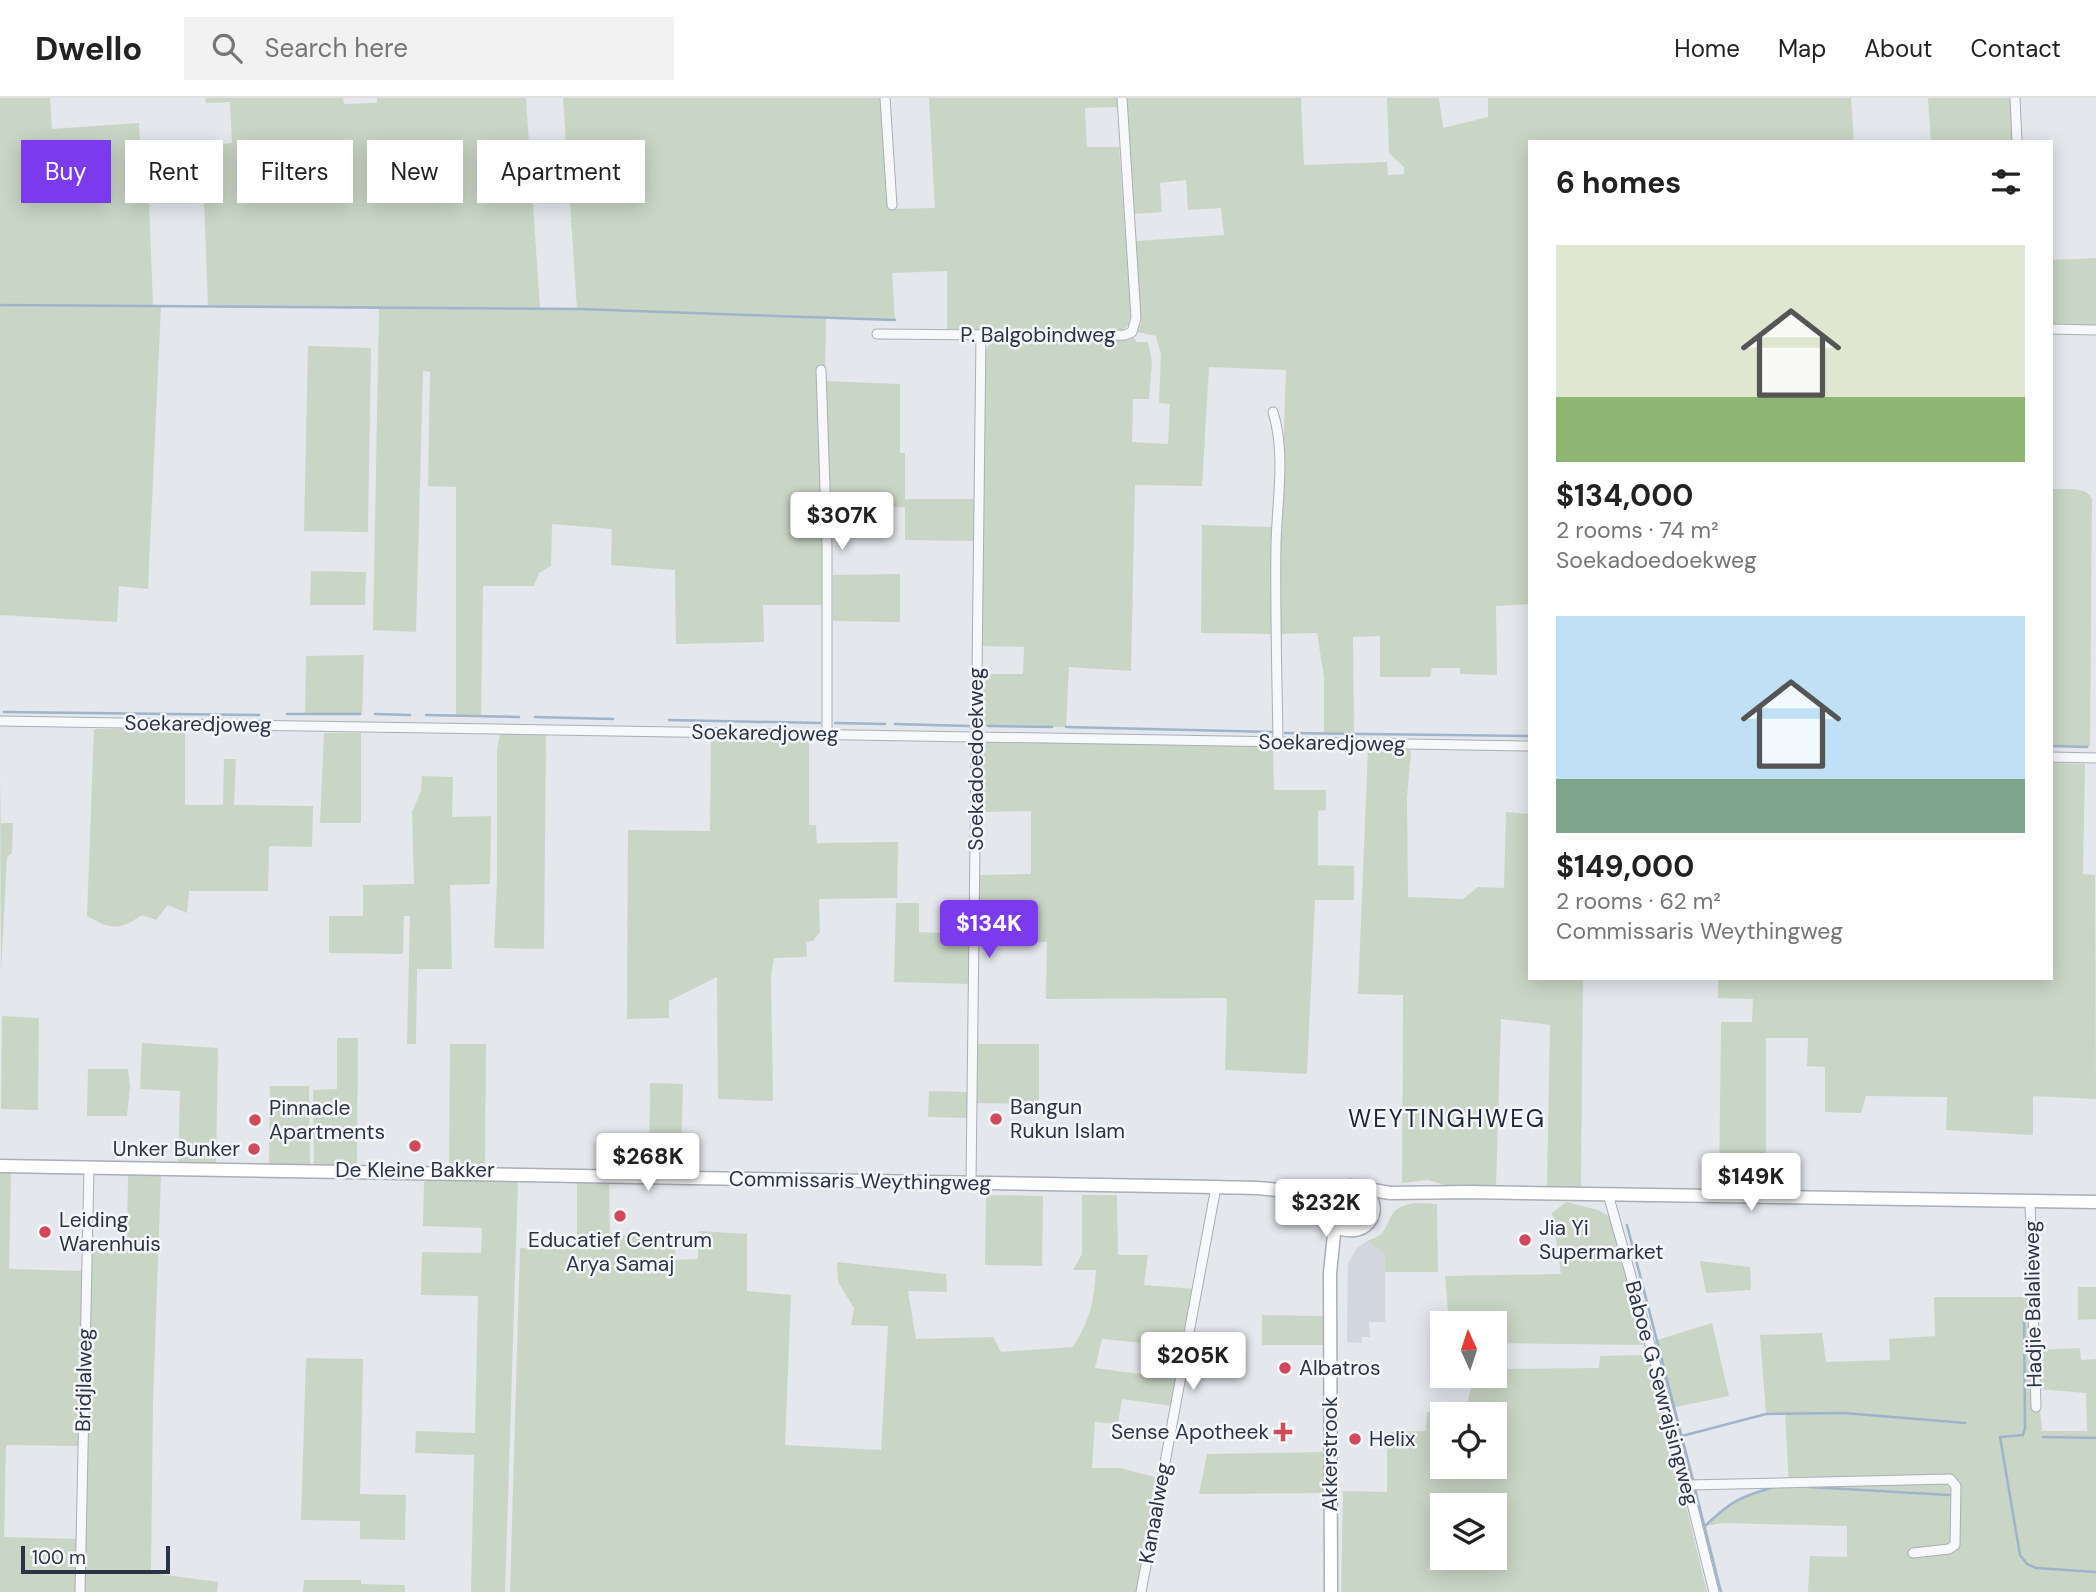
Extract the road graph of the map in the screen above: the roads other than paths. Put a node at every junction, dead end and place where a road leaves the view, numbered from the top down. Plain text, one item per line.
1 (885, 98) edge
2 (1122, 98) edge
3 (2015, 98) edge
4 (2017, 140) edge
5 (892, 205) dead end
6 (2053, 329) edge
7 (2096, 330) edge
8 (877, 334) dead end
9 (981, 335) junction
10 (821, 370) dead end
11 (1273, 412) dead end
12 (0, 721) edge
13 (827, 734) junction
14 (977, 736) junction
15 (1278, 742) junction
16 (1528, 746) edge
17 (2053, 757) edge
18 (2096, 758) edge
19 (0, 1166) edge
20 (89, 1167) junction
21 (971, 1183) junction
22 (1216, 1187) junction
23 (1363, 1190) junction
24 (1338, 1191) junction
25 (1405, 1192) junction
26 (1300, 1194) junction
27 (1608, 1194) junction
28 (2030, 1201) junction
29 (2096, 1202) edge
30 (1373, 1214) junction
31 (1331, 1219) junction
32 (1358, 1230) junction
33 (1330, 1273) junction
34 (2036, 1407) dead end
35 (1688, 1485) junction
36 (1913, 1553) dead end
37 (80, 1592) edge
38 (1141, 1592) edge
39 (1331, 1592) edge
40 (1714, 1592) edge

1 - 5 street
2 - 9 street, P. Balgobindweg
3 - 4 street
6 - 7 street
8 - 9 street, P. Balgobindweg
9 - 14 street, Soekadoedoekweg
10 - 13 street
11 - 15 street
12 - 13 street, Soekaredjoweg
13 - 14 street, Soekaredjoweg
14 - 15 street, Soekaredjoweg
14 - 21 street, Soekadoedoekweg
15 - 16 street, Soekaredjoweg
17 - 18 street
19 - 20 main road, Commissaris Weythingweg
20 - 21 main road, Commissaris Weythingweg
20 - 37 street, Bridjlalweg
21 - 22 main road, Commissaris Weythingweg
22 - 26 main road, Commissaris Weythingweg
22 - 38 street, Kanaalweg
23 - 24 main road
23 - 25 main road
23 - 30 main road
24 - 26 main road, Commissaris Weythingweg
24 - 31 main road
25 - 27 main road
25 - 30 main road
26 - 31 main road, Commissaris Weythingweg
27 - 28 main road
27 - 35 street, Baboe G Sewrajsingweg
28 - 29 main road
28 - 34 street, Hadjie Balalieweg
30 - 32 main road
31 - 32 main road
31 - 33 main road, Akkerstrook
32 - 33 main road
33 - 39 main road, Akkerstrook
35 - 36 street
35 - 40 street, Baboe G Sewrajsingweg

